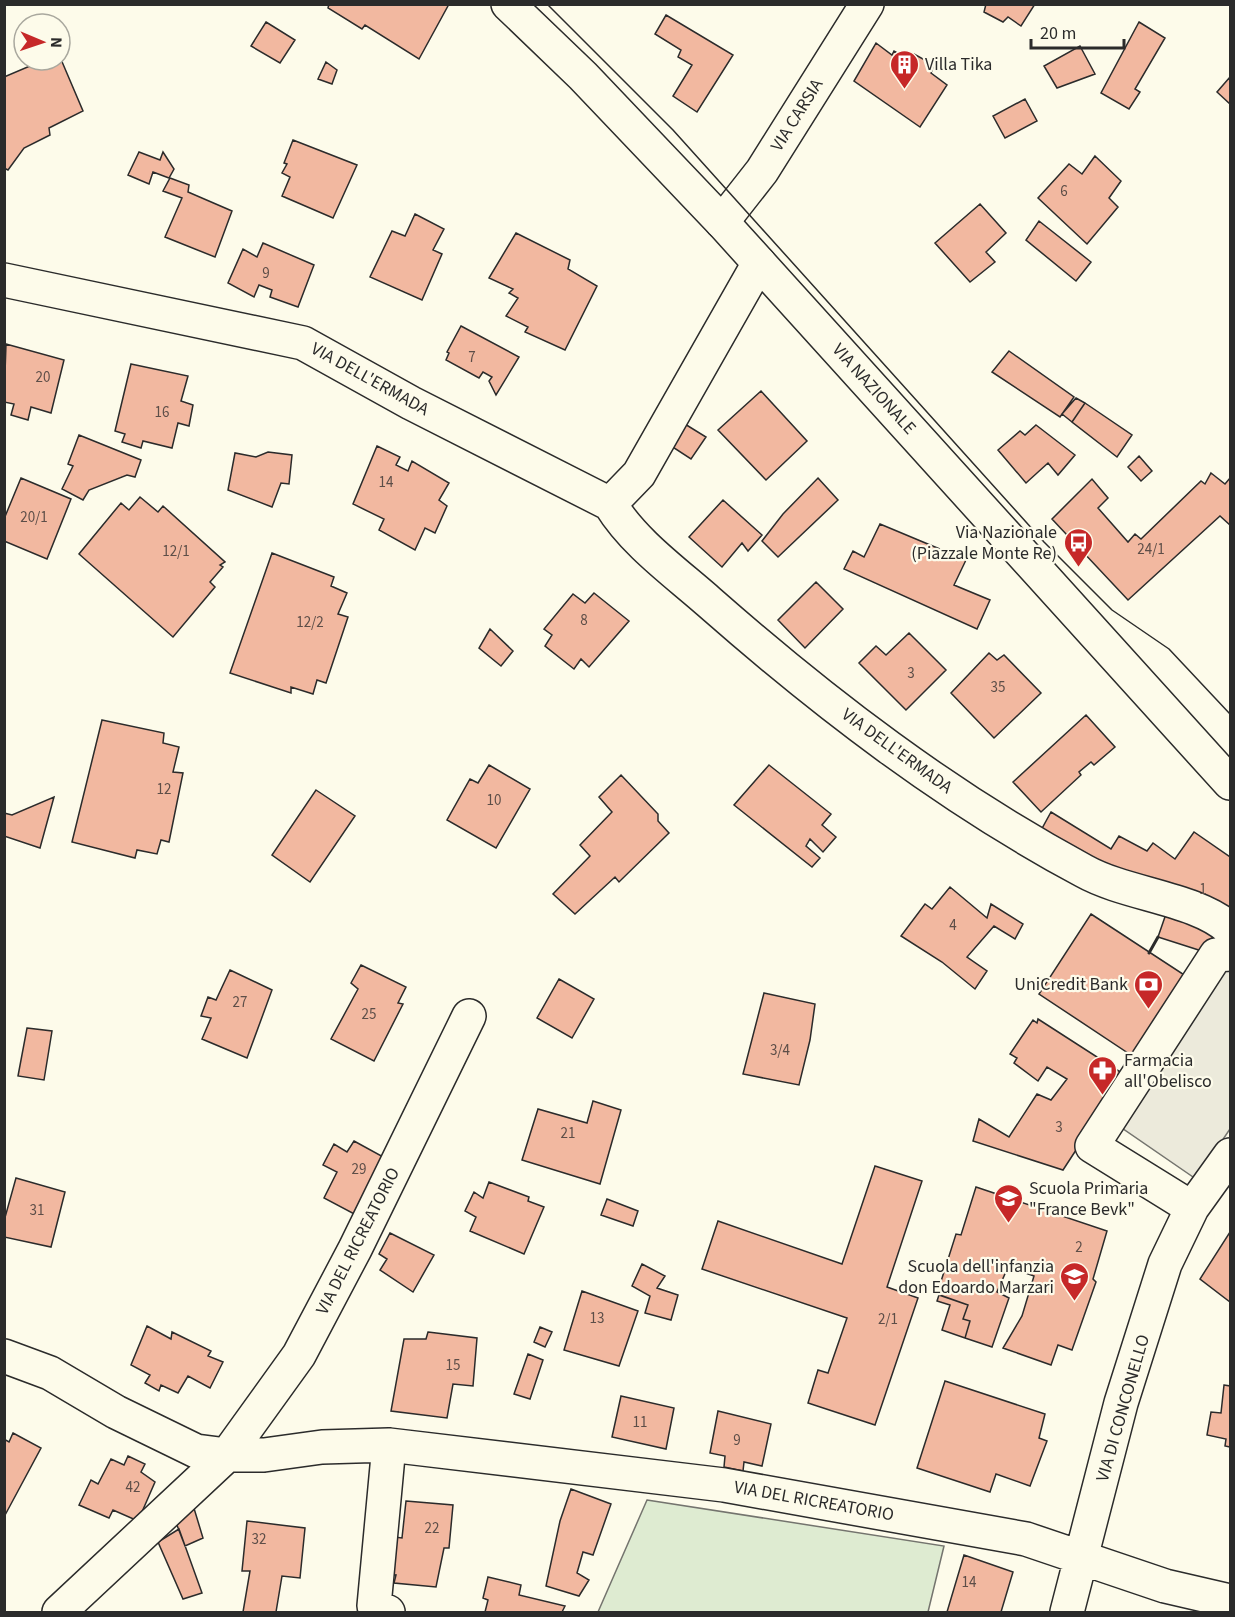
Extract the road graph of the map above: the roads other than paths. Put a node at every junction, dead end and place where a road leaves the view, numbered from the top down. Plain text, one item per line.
1 (507, 4) edge
2 (867, 4) edge
3 (722, 222) junction
4 (759, 263) junction
5 (5, 282) edge
6 (610, 504) junction
7 (1230, 783) edge
8 (1230, 929) edge
9 (1230, 954) edge
10 (469, 1016) dead end
11 (1230, 1155) edge
12 (1192, 1208) junction
13 (4, 1356) edge
14 (389, 1445) junction
15 (227, 1455) junction
16 (1083, 1557) junction
17 (1230, 1601) edge
18 (59, 1612) edge
19 (388, 1612) edge
20 (1067, 1612) edge

1 - 3 street, VIA NAZIONALE
2 - 3 street, VIA CARSIA
3 - 4 street, VIA NAZIONALE
4 - 6 street
4 - 7 street, VIA NAZIONALE
5 - 6 street, VIA DELL'ERMADA
6 - 8 street, VIA DELL'ERMADA
9 - 12 street
10 - 15 street, VIA DEL RICREATORIO
11 - 12 street, VIA DI CONCONELLO
12 - 16 street, VIA DI CONCONELLO
13 - 15 street, VIA DEL RICREATORIO
14 - 15 street, VIA DEL RICREATORIO
14 - 16 street, VIA DEL RICREATORIO
14 - 19 street
15 - 18 street, VIA DEL RICREATORIO
16 - 17 street, VIA DEL RICREATORIO
16 - 20 street, VIA DI CONCONELLO

